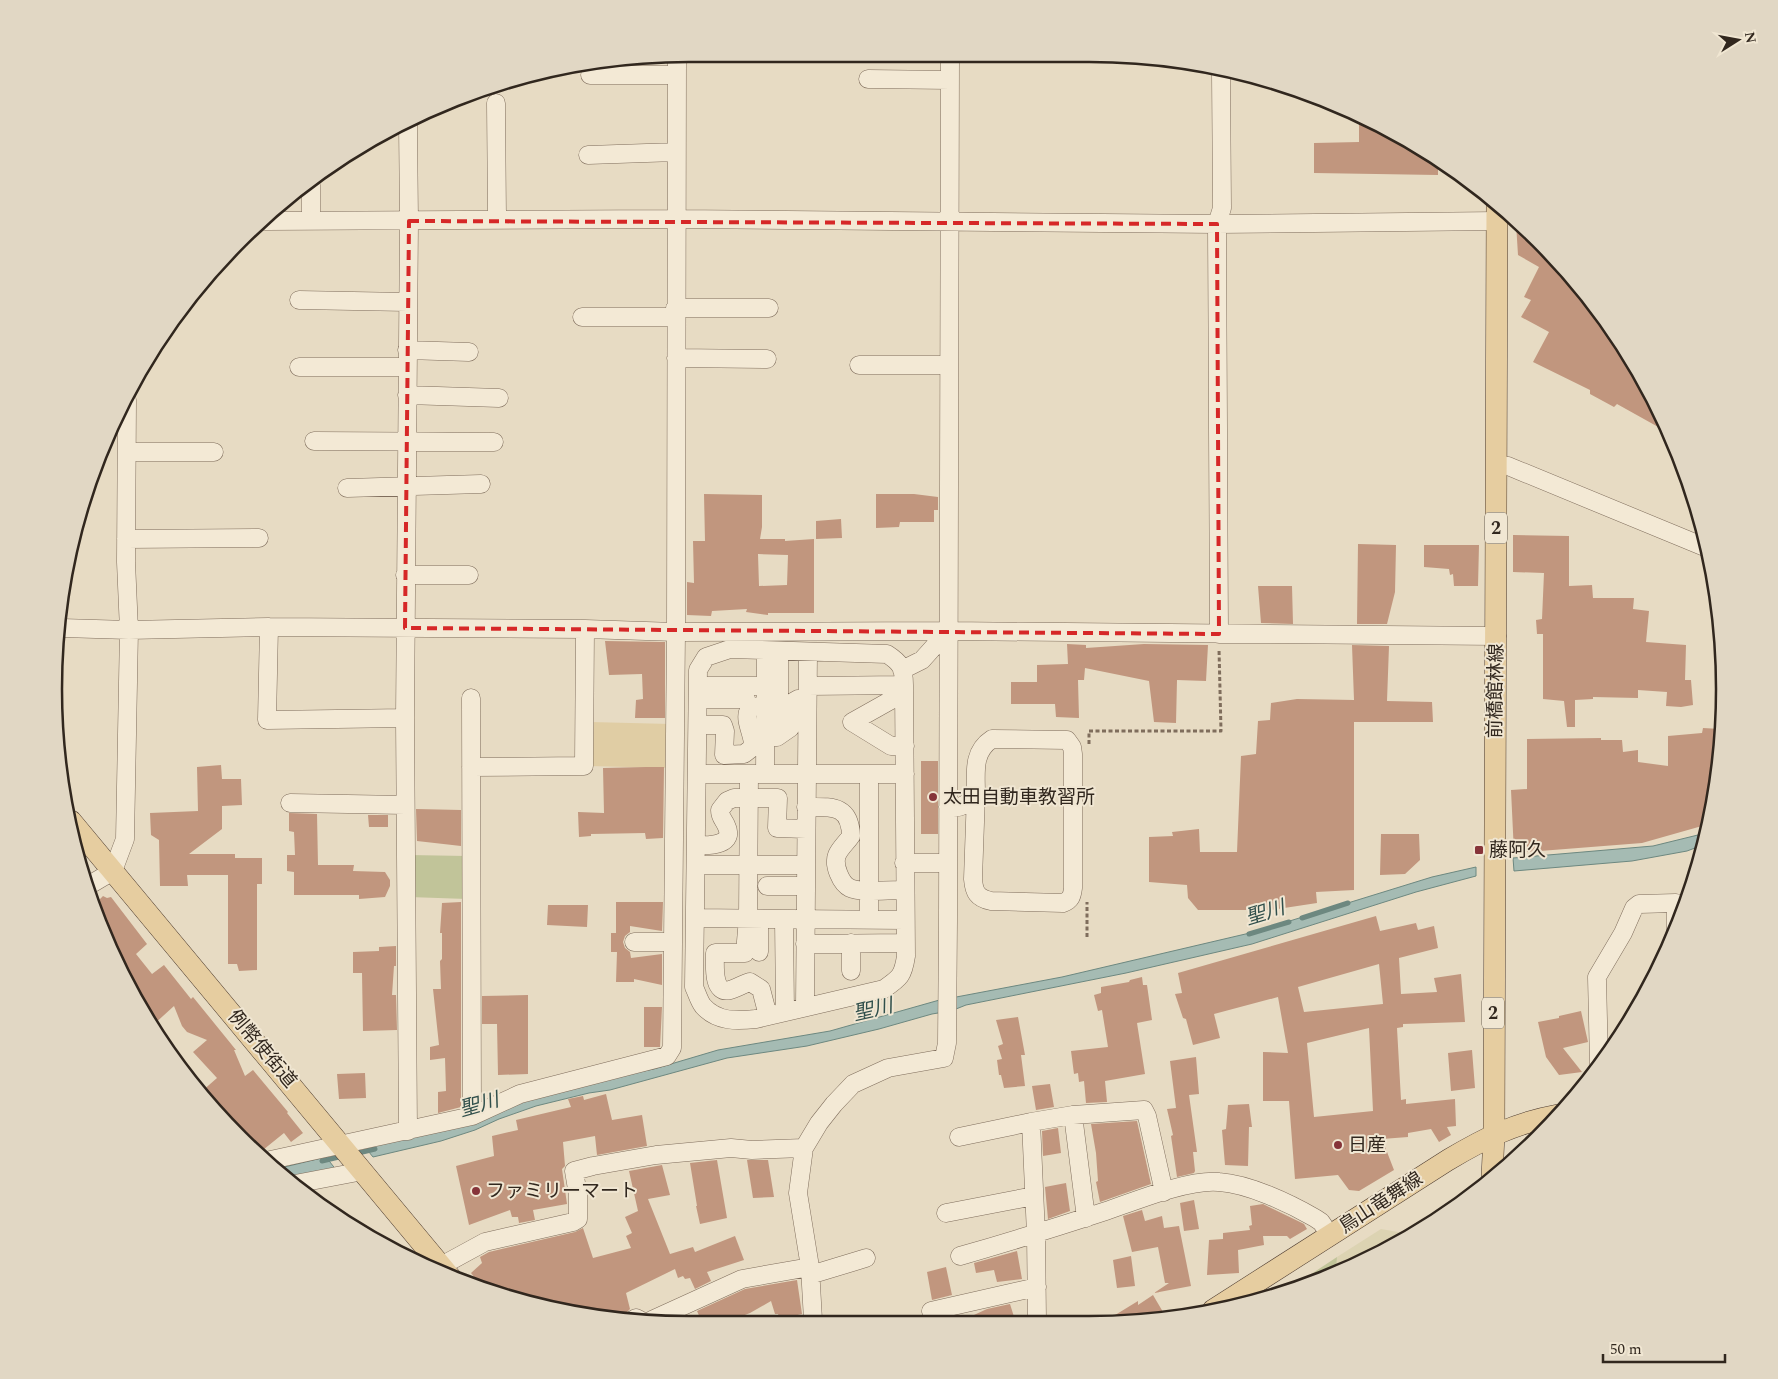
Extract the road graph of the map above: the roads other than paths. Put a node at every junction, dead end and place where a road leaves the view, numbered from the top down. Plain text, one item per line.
1 (950, 62) edge
2 (677, 63) edge
3 (590, 75) dead end
4 (677, 75) junction
5 (1221, 77) edge
6 (868, 79) dead end
7 (950, 80) junction
8 (496, 103) dead end
9 (406, 130) edge
10 (676, 152) junction
11 (588, 155) dead end
12 (311, 190) edge
13 (1496, 213) edge
14 (1497, 213) edge
15 (497, 219) junction
16 (676, 220) junction
17 (273, 221) edge
18 (311, 221) junction
19 (409, 221) junction
20 (950, 222) junction
21 (1217, 224) junction
22 (299, 300) dead end
23 (407, 302) junction
24 (768, 308) dead end
25 (676, 312) junction
26 (582, 316) dead end
27 (469, 352) dead end
28 (407, 358) junction
29 (676, 358) junction
30 (768, 359) dead end
31 (859, 365) dead end
32 (949, 365) junction
33 (299, 367) dead end
34 (407, 395) junction
35 (499, 398) dead end
36 (127, 412) edge
37 (314, 441) dead end
38 (406, 442) junction
39 (494, 442) dead end
40 (127, 452) junction
41 (214, 452) dead end
42 (1496, 465) junction
43 (480, 484) dead end
44 (406, 486) junction
45 (347, 488) dead end
46 (259, 538) dead end
47 (126, 539) junction
48 (1698, 544) edge
49 (405, 575) junction
50 (469, 575) dead end
51 (269, 627) junction
52 (66, 628) edge
53 (405, 628) junction
54 (585, 629) junction
55 (129, 630) junction
56 (676, 632) junction
57 (948, 632) junction
58 (1219, 634) junction
59 (1496, 636) junction
60 (772, 651) junction
61 (808, 653) junction
62 (903, 685) junction
63 (790, 687) junction
64 (698, 693) junction
65 (471, 698) dead end
66 (736, 704) dead end
67 (770, 709) junction
68 (405, 718) junction
69 (807, 718) junction
70 (698, 725) junction
71 (766, 737) junction
72 (905, 746) junction
73 (471, 767) junction
74 (806, 773) junction
75 (698, 774) junction
76 (757, 774) junction
77 (869, 774) junction
78 (905, 774) junction
79 (976, 794) junction
80 (748, 798) junction
81 (290, 803) dead end
82 (405, 805) junction
83 (806, 807) junction
84 (948, 807) junction
85 (806, 829) junction
86 (79, 831) edge
87 (697, 845) junction
88 (904, 863) junction
89 (948, 864) junction
90 (696, 865) junction
91 (748, 865) junction
92 (806, 865) junction
93 (113, 871) junction
94 (93, 883) edge
95 (806, 886) junction
96 (776, 890) dead end
97 (869, 890) junction
98 (904, 890) junction
99 (1676, 907) edge
100 (695, 918) junction
101 (753, 918) junction
102 (784, 919) junction
103 (805, 919) junction
104 (869, 919) junction
105 (905, 920) junction
106 (634, 942) dead end
107 (673, 942) junction
108 (851, 943) junction
109 (906, 943) junction
110 (805, 944) junction
111 (762, 945) dead end
112 (851, 971) dead end
113 (805, 1007) junction
114 (785, 1012) junction
115 (768, 1016) junction
116 (1599, 1053) edge
117 (1073, 1115) junction
118 (472, 1116) junction
119 (1546, 1118) edge
120 (1031, 1122) junction
121 (408, 1131) junction
122 (1494, 1134) junction
123 (959, 1137) dead end
124 (342, 1146) junction
125 (804, 1148) junction
126 (274, 1159) edge
127 (360, 1168) junction
128 (1492, 1169) edge
129 (302, 1182) edge
130 (1164, 1192) junction
131 (1034, 1196) junction
132 (946, 1213) dead end
133 (1086, 1218) junction
134 (1036, 1234) junction
135 (1330, 1235) junction
136 (960, 1256) dead end
137 (866, 1258) dead end
138 (440, 1264) edge
139 (450, 1269) edge
140 (810, 1271) junction
141 (1037, 1287) junction
142 (1229, 1300) edge
143 (931, 1311) dead end
144 (662, 1315) edge
145 (813, 1316) edge
146 (1037, 1316) edge

1 - 7 street
2 - 4 street
3 - 4 street
4 - 10 street
5 - 21 street
6 - 7 street
7 - 20 street
8 - 15 street
9 - 19 street
10 - 11 street
10 - 16 street
12 - 18 street
13 - 21 street
14 - 42 main road, 前橋館林線 / 2
15 - 16 street
15 - 19 street
16 - 20 street
16 - 25 street
17 - 18 street
18 - 19 street
19 - 23 street
20 - 21 street
20 - 32 street
21 - 58 street
22 - 23 street
23 - 28 street
24 - 25 street
25 - 26 street
25 - 29 street
27 - 28 street
28 - 33 street
28 - 34 street
29 - 30 street
29 - 56 street
31 - 32 street
32 - 57 street
34 - 35 street
34 - 38 street
36 - 40 street
37 - 38 street
38 - 39 street
38 - 44 street
40 - 41 street
40 - 47 street
42 - 48 street
42 - 59 main road, 前橋館林線 / 2
43 - 44 street
44 - 45 street
44 - 49 street
46 - 47 street
47 - 55 street
49 - 50 street
49 - 53 street
51 - 53 street
51 - 55 street
51 - 68 street
52 - 55 street
53 - 54 street
53 - 68 street
54 - 56 street
54 - 73 street
55 - 93 street
56 - 57 street
56 - 107 street
57 - 58 street
57 - 62 street
57 - 84 street
58 - 59 street
59 - 122 main road, 前橋館林線 / 2
60 - 61 street
60 - 63 street
60 - 64 street
61 - 62 street
61 - 63 street
62 - 63 street
62 - 72 street
62 - 72 street
63 - 64 street
63 - 67 street
63 - 69 street
63 - 69 street
64 - 66 street
64 - 70 street
65 - 73 street
67 - 70 street
67 - 71 street
67 - 71 street
68 - 82 street
69 - 74 street
70 - 75 street
71 - 76 street
72 - 78 street
73 - 118 street
74 - 76 street
74 - 77 street
74 - 83 street
75 - 76 street
75 - 87 street
76 - 80 street
77 - 78 street
77 - 97 street
78 - 88 street
79 - 79 street
79 - 84 street
80 - 85 street
80 - 87 street
80 - 91 street
81 - 82 street
82 - 121 street
83 - 85 street
83 - 97 street
84 - 89 street
85 - 92 street
86 - 93 main road, 例幣使街道
87 - 90 street
88 - 89 street
88 - 98 street
89 - 125 street
90 - 91 street
90 - 100 street
91 - 92 street
91 - 101 street
92 - 95 street
93 - 94 street
93 - 124 main road, 例幣使街道
95 - 96 street
95 - 103 street
97 - 98 street
97 - 104 street
98 - 105 street
99 - 116 street
100 - 101 street
100 - 115 street
101 - 102 street
101 - 111 street
101 - 115 street
102 - 103 street
102 - 114 street
103 - 104 street
103 - 110 street
104 - 105 street
105 - 109 street
106 - 107 street
107 - 118 street
108 - 109 street
108 - 110 street
108 - 112 street
109 - 113 street
110 - 113 street
113 - 114 street
114 - 115 street
117 - 120 street
117 - 130 street
117 - 133 street
118 - 121 street
119 - 122 main road, 鳥山竜舞線
120 - 123 street
120 - 131 street
121 - 124 street
122 - 128 main road, 前橋館林線 / 2
122 - 135 main road, 鳥山竜舞線
124 - 126 street
124 - 127 main road, 例幣使街道
125 - 139 street
125 - 140 street
127 - 129 street
127 - 138 main road, 例幣使街道
130 - 133 street
130 - 135 street
131 - 132 street
131 - 134 street
133 - 134 street
134 - 136 street
134 - 141 street
135 - 142 main road, 鳥山竜舞線
137 - 140 street
140 - 144 street
140 - 145 street
141 - 143 street
141 - 146 street

